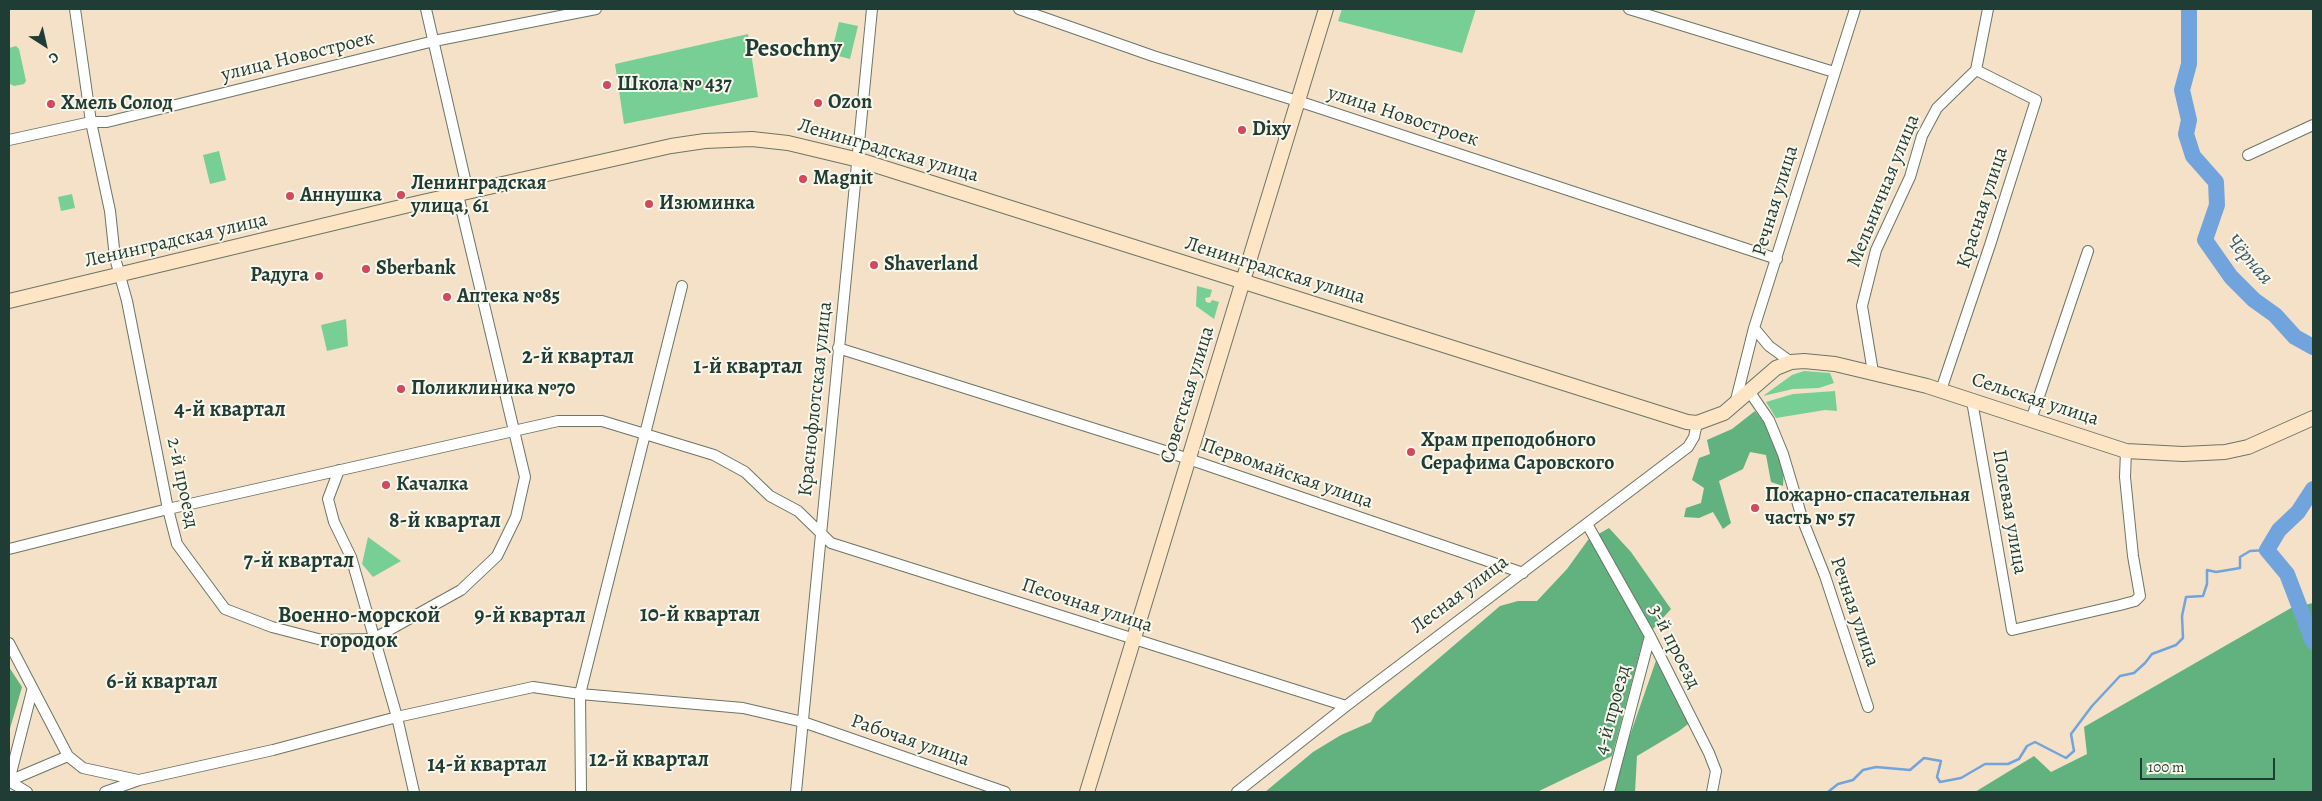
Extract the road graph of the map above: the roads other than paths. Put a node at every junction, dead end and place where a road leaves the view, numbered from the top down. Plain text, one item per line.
1 (75, 9) edge
2 (426, 9) edge
3 (596, 9) edge
4 (872, 9) edge
5 (1019, 9) edge
6 (1326, 9) edge
7 (1629, 9) edge
8 (1855, 9) edge
9 (1988, 9) edge
10 (434, 41) junction
11 (1976, 70) junction
12 (1834, 72) junction
13 (1298, 101) junction
14 (91, 122) junction
15 (2313, 126) edge
16 (9, 140) edge
17 (2248, 155) dead end
18 (859, 160) junction
19 (463, 193) junction
20 (2088, 250) dead end
21 (1777, 259) junction
22 (119, 275) junction
23 (1244, 282) junction
24 (682, 286) dead end
25 (9, 301) edge
26 (1754, 328) junction
27 (838, 348) junction
28 (1791, 362) junction
29 (1873, 372) junction
30 (1941, 390) junction
31 (1749, 391) junction
32 (1972, 401) junction
33 (1735, 404) junction
34 (2313, 418) edge
35 (2031, 420) junction
36 (1701, 427) junction
37 (515, 431) junction
38 (644, 432) junction
39 (2126, 451) junction
40 (1190, 460) junction
41 (339, 470) junction
42 (168, 509) junction
43 (1587, 524) junction
44 (821, 532) junction
45 (9, 549) edge
46 (1523, 572) junction
47 (1650, 636) junction
48 (373, 639) junction
49 (1132, 640) junction
50 (9, 643) edge
51 (32, 691) junction
52 (580, 694) junction
53 (1346, 706) junction
54 (1868, 707) dead end
55 (397, 717) junction
56 (803, 722) junction
57 (68, 756) junction
58 (139, 780) junction
59 (9, 781) edge
60 (27, 792) edge
61 (105, 792) edge
62 (414, 792) edge
63 (581, 792) edge
64 (796, 792) edge
65 (1005, 792) edge
66 (1087, 792) edge
67 (1237, 792) edge
68 (1609, 792) edge
69 (1712, 792) edge

1 - 14 street, 2-й проезд
2 - 10 street, 2-й проезд
3 - 10 street, улица Новостроек
4 - 18 street, Краснофлотская улица
5 - 13 street, улица Новостроек
6 - 13 main road, Советская улица
7 - 12 street
8 - 12 street, Речная улица
9 - 11 street
10 - 14 street, улица Новостроек
10 - 19 street, 2-й проезд
11 - 29 street, Мельничная улица
11 - 30 street, Красная улица
12 - 21 street, Речная улица
13 - 21 street, улица Новостроек
13 - 23 main road, Советская улица
14 - 16 street, улица Новостроек
14 - 22 street, 2-й проезд
15 - 17 street
18 - 19 main road, Ленинградская улица
18 - 23 main road, Ленинградская улица
18 - 27 street, Краснофлотская улица
19 - 22 main road, Ленинградская улица
19 - 37 street, 2-й проезд
20 - 35 street
21 - 26 street, Речная улица
22 - 25 main road, Ленинградская улица
22 - 42 street, 2-й проезд
23 - 36 main road, Ленинградская улица
23 - 40 main road, Советская улица
24 - 38 street
26 - 28 street
26 - 33 street, Речная улица
27 - 40 street, Первомайская улица
27 - 44 street, Краснофлотская улица
28 - 29 main road, Сельская улица
28 - 31 main road, Лесная улица
29 - 30 main road, Сельская улица
30 - 32 main road, Сельская улица
31 - 33 main road, Лесная улица
31 - 54 street, Речная улица
32 - 35 main road, Сельская улица
32 - 39 street, Полевая улица
33 - 36 main road, Лесная улица
34 - 39 main road, Сельская улица
35 - 39 main road, Сельская улица
36 - 43 street, Лесная улица
37 - 38 street, Песочная улица
37 - 41 street, Песочная улица
37 - 48 street, 2-й проезд
38 - 44 street, Песочная улица
38 - 52 street
40 - 46 street, Первомайская улица
40 - 49 main road, Советская улица
41 - 42 street, Песочная улица
41 - 48 street
42 - 45 street, Песочная улица
42 - 48 street, 2-й проезд
43 - 46 street, Лесная улица
43 - 47 street, 3-й проезд
44 - 49 street, Песочная улица
44 - 56 street, Краснофлотская улица
46 - 53 street, Лесная улица
47 - 68 street, 4-й проезд
47 - 69 street, 3-й проезд
48 - 55 street
49 - 53 street, Песочная улица
49 - 66 main road, Советская улица
50 - 51 street
51 - 57 street
51 - 59 street
52 - 55 street, Рабочая улица
52 - 56 street, Рабочая улица
52 - 63 street
53 - 67 street, Лесная улица
55 - 58 street, Рабочая улица
55 - 62 street
56 - 64 street, Краснофлотская улица
56 - 65 street, Рабочая улица
57 - 58 street
57 - 59 street
58 - 61 street, Рабочая улица
59 - 60 street

